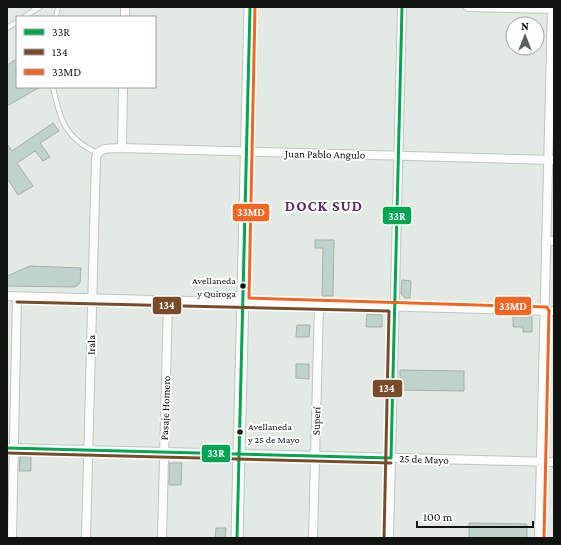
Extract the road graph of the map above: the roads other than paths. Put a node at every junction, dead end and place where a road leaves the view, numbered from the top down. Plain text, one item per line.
1 (40, 7) edge
2 (250, 7) edge
3 (402, 7) edge
4 (468, 7) edge
5 (34, 9) edge
6 (553, 9) edge
7 (25, 16) edge
8 (16, 23) edge
9 (7, 28) edge
10 (53, 88) edge
11 (123, 88) edge
12 (122, 148) junction
13 (248, 152) junction
14 (97, 153) junction
15 (398, 156) junction
16 (551, 160) edge
17 (550, 241) edge
18 (7, 296) edge
19 (17, 297) junction
20 (92, 299) junction
21 (168, 301) junction
22 (244, 303) junction
23 (319, 304) junction
24 (394, 306) junction
25 (544, 311) junction
26 (554, 311) edge
27 (10, 448) edge
28 (89, 451) junction
29 (164, 453) junction
30 (239, 454) junction
31 (315, 456) junction
32 (391, 458) junction
33 (541, 462) junction
34 (554, 462) edge
35 (12, 538) edge
36 (86, 538) edge
37 (162, 538) edge
38 (237, 538) edge
39 (313, 538) edge
40 (389, 538) edge
41 (539, 538) edge

1 - 5 lane
2 - 13 main road
3 - 15 street
4 - 6 street
5 - 7 lane
6 - 16 street
8 - 9 lane
10 - 14 lane
11 - 12 street
12 - 13 street, Juan Pablo Angulo
12 - 14 street, Juan Pablo Angulo
13 - 15 street, Juan Pablo Angulo
13 - 22 main road
14 - 20 street, Irala
15 - 16 street, Juan Pablo Angulo
15 - 24 street
16 - 17 street
17 - 25 street
18 - 19 street
19 - 20 street
19 - 27 street
20 - 21 street
20 - 28 street, Irala
21 - 22 street
21 - 29 street, Pasaje Homero
22 - 23 street
22 - 30 main road
23 - 24 street
23 - 31 street, Superí
24 - 25 street
24 - 32 street
25 - 26 street
25 - 33 street
27 - 28 street, 25 de Mayo
27 - 35 street
28 - 29 street, 25 de Mayo
28 - 36 street, Irala
29 - 30 street, 25 de Mayo
29 - 37 street, Pasaje Homero
30 - 31 street, 25 de Mayo
30 - 38 main road
31 - 32 street, 25 de Mayo
31 - 39 street, Superí
32 - 33 street, 25 de Mayo
32 - 40 street
33 - 34 street, 25 de Mayo
33 - 41 street

